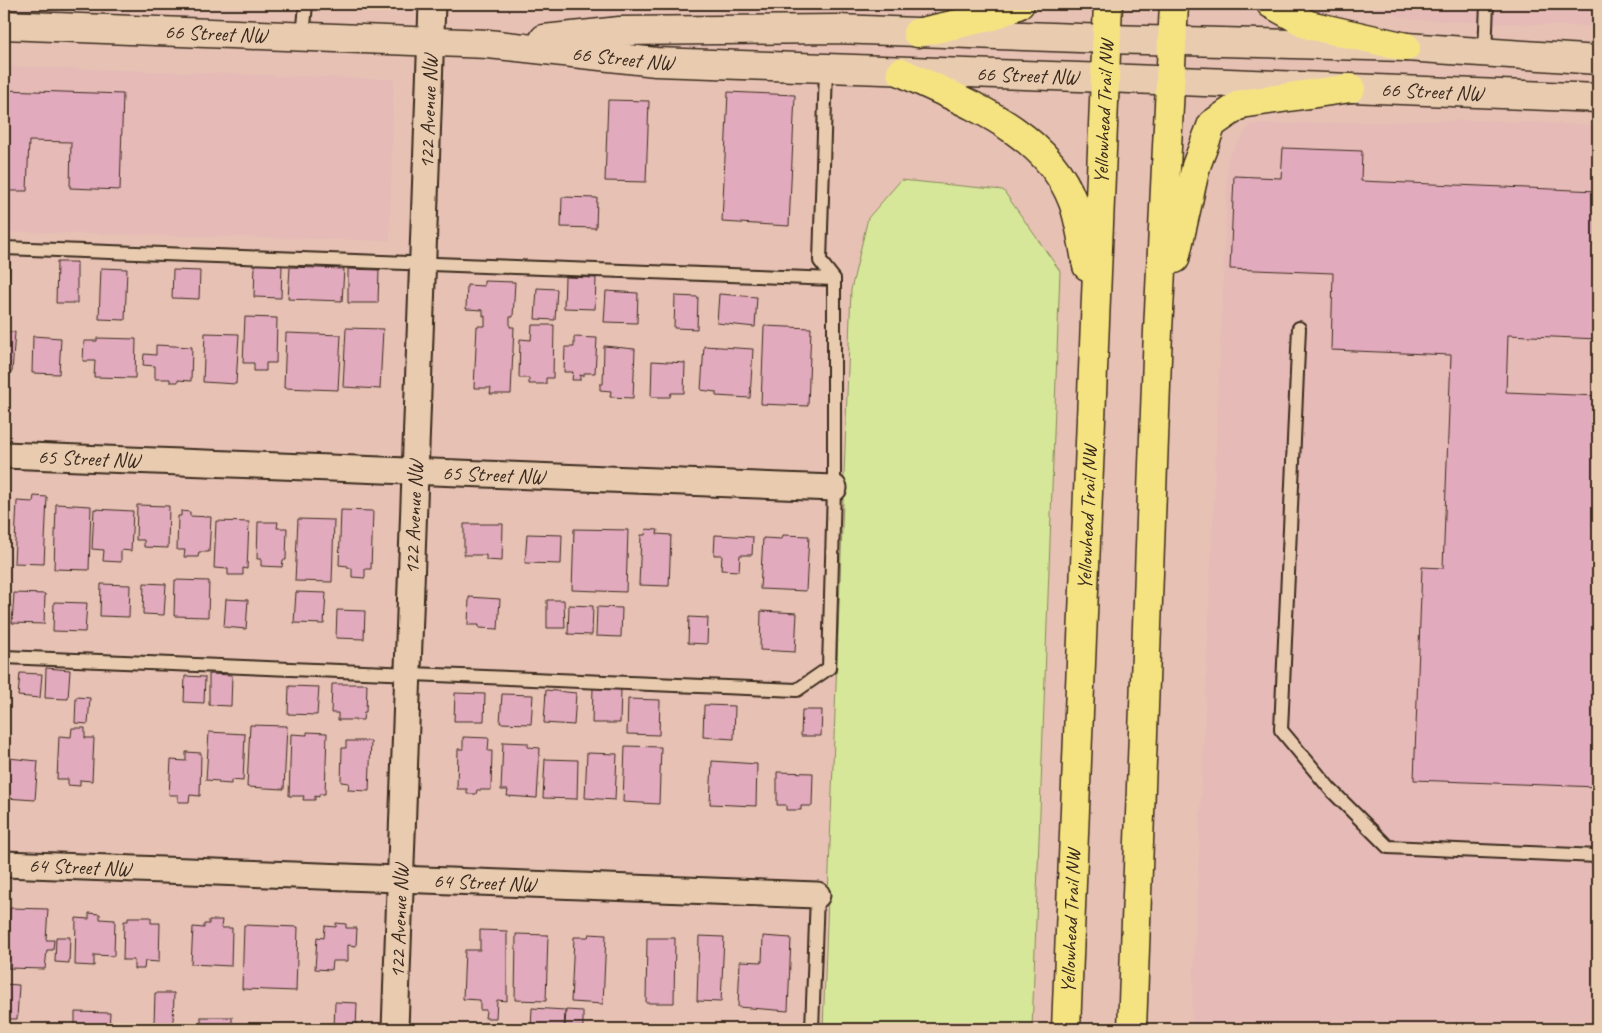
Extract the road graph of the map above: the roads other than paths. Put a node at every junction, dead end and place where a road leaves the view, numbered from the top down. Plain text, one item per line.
1 (306, 4) edge
2 (432, 4) edge
3 (1020, 4) edge
4 (1108, 4) edge
5 (1174, 4) edge
6 (1271, 4) edge
7 (1487, 4) edge
8 (4, 25) edge
9 (917, 33) junction
10 (303, 38) junction
11 (1107, 39) junction
12 (1172, 40) junction
13 (430, 43) junction
14 (488, 44) junction
15 (1406, 47) junction
16 (1485, 53) junction
17 (1598, 60) edge
18 (826, 69) junction
19 (901, 72) junction
20 (1106, 78) junction
21 (1171, 81) junction
22 (1351, 88) junction
23 (1598, 98) edge
24 (4, 248) edge
25 (422, 263) junction
26 (834, 278) junction
27 (1095, 297) junction
28 (1299, 328) dead end
29 (1158, 331) junction
30 (4, 455) edge
31 (415, 472) junction
32 (834, 488) junction
33 (4, 657) edge
34 (408, 674) junction
35 (1598, 856) edge
36 (4, 864) edge
37 (401, 878) junction
38 (817, 895) joint
39 (395, 1029) edge
40 (812, 1029) edge
41 (1066, 1029) edge
42 (1132, 1029) edge

1 - 10 lane
2 - 13 street, 122 Avenue NW
3 - 9 highway
4 - 11 highway, Yellowhead Trail NW
5 - 12 highway
6 - 15 highway
7 - 16 lane
8 - 10 main road, 66 Street NW
9 - 11 main road, 66 Street NW
9 - 14 main road, 66 Street NW
10 - 13 main road, 66 Street NW
11 - 12 main road, 66 Street NW
11 - 20 highway, Yellowhead Trail NW
12 - 15 main road, 66 Street NW
12 - 21 highway
13 - 14 main road, 66 Street NW
13 - 25 street, 122 Avenue NW
14 - 18 main road, 66 Street NW
15 - 16 main road, 66 Street NW
16 - 17 main road, 66 Street NW
18 - 19 main road, 66 Street NW
18 - 26 lane
19 - 20 main road, 66 Street NW
19 - 27 highway
20 - 21 main road, 66 Street NW
20 - 27 highway, Yellowhead Trail NW
21 - 22 main road, 66 Street NW
21 - 29 highway
22 - 23 main road, 66 Street NW
22 - 29 highway
24 - 25 lane
25 - 26 lane
25 - 31 street, 122 Avenue NW
26 - 32 lane
27 - 41 highway, Yellowhead Trail NW
28 - 35 lane
29 - 42 highway
30 - 31 street, 65 Street NW
31 - 32 street, 65 Street NW
31 - 34 street, 122 Avenue NW
32 - 34 lane
33 - 34 lane
34 - 37 street, 122 Avenue NW
36 - 37 street, 64 Street NW
37 - 38 street, 64 Street NW
37 - 39 street, 122 Avenue NW
38 - 40 lane

